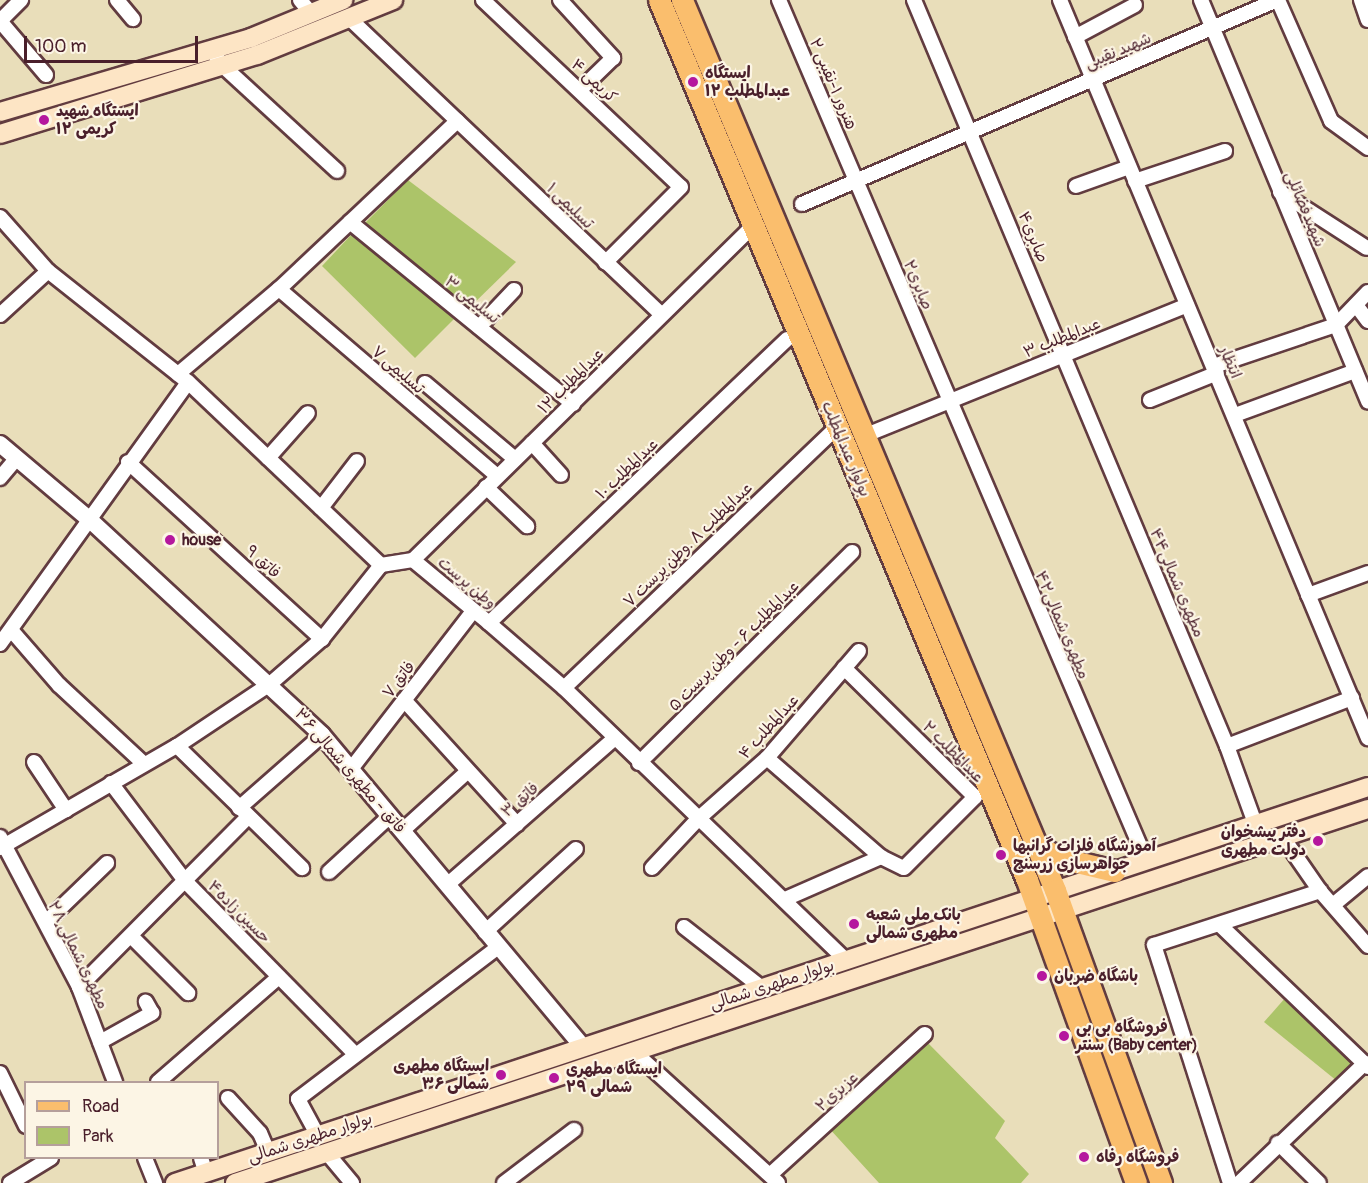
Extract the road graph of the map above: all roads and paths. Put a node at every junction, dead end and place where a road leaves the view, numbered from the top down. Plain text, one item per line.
1 (21, 0) edge
2 (117, 0) edge
3 (343, 0) edge
4 (393, 0) edge
5 (483, 0) edge
6 (560, 0) edge
7 (659, 0) edge
8 (682, 0) edge
9 (779, 0) edge
10 (914, 0) edge
11 (1060, 0) edge
12 (1201, 0) edge
13 (1277, 0) edge
14 (1361, 0) edge
15 (1135, 5) dead end
16 (305, 7) edge
17 (349, 18) junction
18 (134, 19) dead end
19 (1368, 20) edge
20 (0, 21) edge
21 (1211, 28) junction
22 (1075, 37) junction
23 (211, 48) junction
24 (223, 66) junction
25 (46, 75) dead end
26 (1093, 79) junction
27 (579, 90) junction
28 (0, 112) edge
29 (457, 121) junction
30 (971, 132) junction
31 (0, 134) edge
32 (1368, 148) edge
33 (1225, 151) dead end
34 (1129, 167) junction
35 (337, 171) dead end
36 (856, 181) junction
37 (1135, 181) junction
38 (1076, 186) dead end
39 (1280, 192) junction
40 (802, 204) dead end
41 (0, 217) edge
42 (350, 222) junction
43 (753, 226) junction
44 (1367, 248) edge
45 (605, 263) junction
46 (48, 271) junction
47 (279, 289) junction
48 (514, 290) dead end
49 (1368, 292) edge
50 (1187, 305) junction
51 (1356, 305) junction
52 (661, 314) junction
53 (0, 315) edge
54 (1368, 321) edge
55 (1336, 325) junction
56 (479, 327) junction
57 (787, 339) dead end
58 (1064, 355) junction
59 (1215, 369) junction
60 (1355, 371) junction
61 (182, 378) junction
62 (425, 383) dead end
63 (1150, 400) dead end
64 (949, 402) junction
65 (1368, 402) edge
66 (573, 404) junction
67 (308, 413) dead end
68 (1235, 415) junction
69 (837, 427) junction
70 (0, 431) edge
71 (866, 435) junction
72 (532, 443) junction
73 (0, 444) edge
74 (17, 458) junction
75 (268, 458) junction
76 (515, 459) junction
77 (357, 461) dead end
78 (128, 462) junction
79 (561, 475) dead end
80 (497, 476) junction
81 (0, 478) edge
82 (486, 487) junction
83 (321, 508) junction
84 (90, 520) junction
85 (527, 526) dead end
86 (852, 552) dead end
87 (413, 560) junction
88 (381, 565) junction
89 (1368, 573) edge
90 (1308, 595) junction
91 (473, 611) junction
92 (489, 623) junction
93 (12, 631) junction
94 (322, 639) junction
95 (0, 644) edge
96 (859, 651) dead end
97 (843, 668) junction
98 (270, 684) junction
99 (564, 688) junction
100 (1352, 698) junction
101 (404, 700) junction
102 (322, 735) junction
103 (1368, 738) edge
104 (614, 739) junction
105 (177, 746) junction
106 (1227, 746) junction
107 (767, 758) junction
108 (34, 762) dead end
109 (639, 763) junction
110 (144, 764) junction
111 (351, 769) junction
112 (468, 771) junction
113 (111, 783) junction
114 (1368, 787) edge
115 (66, 810) junction
116 (1368, 810) edge
117 (243, 812) junction
118 (390, 816) junction
119 (698, 819) junction
120 (517, 824) junction
121 (1256, 826) junction
122 (402, 831) junction
123 (1284, 838) junction
124 (1, 843) edge
125 (1035, 845) junction
126 (576, 849) dead end
127 (882, 857) junction
128 (1146, 861) junction
129 (107, 863) dead end
130 (302, 868) dead end
131 (652, 868) dead end
132 (1114, 871) junction
133 (329, 872) dead end
134 (1368, 876) edge
135 (186, 882) junction
136 (447, 885) junction
137 (1320, 891) junction
138 (785, 899) junction
139 (1059, 900) junction
140 (1333, 905) junction
141 (1038, 907) junction
142 (46, 922) junction
143 (1220, 925) junction
144 (684, 927) dead end
145 (486, 932) junction
146 (131, 936) junction
147 (1368, 946) edge
148 (498, 947) junction
149 (846, 960) junction
150 (279, 976) junction
151 (795, 977) junction
152 (79, 987) junction
153 (762, 988) junction
154 (188, 993) dead end
155 (803, 995) junction
156 (146, 1002) dead end
157 (925, 1035) dead end
158 (100, 1042) junction
159 (583, 1047) junction
160 (633, 1051) junction
161 (355, 1054) junction
162 (1366, 1065) edge
163 (0, 1073) edge
164 (114, 1081) edge
165 (160, 1081) edge
166 (448, 1092) junction
167 (228, 1098) dead end
168 (1130, 1102) junction
169 (1110, 1109) junction
170 (455, 1110) junction
171 (24, 1122) edge
172 (574, 1130) dead end
173 (318, 1136) junction
174 (1278, 1143) junction
175 (268, 1152) junction
176 (327, 1153) junction
177 (45, 1159) edge
178 (145, 1159) edge
179 (203, 1165) edge
180 (774, 1179) edge
181 (10, 1183) edge
182 (155, 1183) edge
183 (175, 1183) edge
184 (235, 1183) edge
185 (352, 1183) edge
186 (504, 1183) edge
187 (1136, 1183) edge
188 (1161, 1183) edge
189 (1230, 1183) edge
190 (1239, 1183) edge
191 (1319, 1183) edge

1 - 20 street
2 - 18 street
3 - 16 main road
4 - 17 main road
5 - 27 street, کریمی ۴
6 - 27 street
7 - 43 main road, بولوار عبدالمطلب
8 - 71 main road, بولوار عبدالمطلب
9 - 36 street, هنرور ۱-نقیبی ۲
10 - 30 street, صابری۴
11 - 22 street, انتظار
12 - 21 street, شهیدفضائلی
13 - 21 street, شهید نقیبی
13 - 32 street
14 - 19 street
15 - 22 street
16 - 23 main road
17 - 24 main road
17 - 29 street, تسلیمی ۱
20 - 25 street
21 - 26 street, شهید نقیبی
21 - 39 street, شهیدفضائلی
22 - 26 street, انتظار
23 - 24 street
23 - 28 main road
24 - 31 main road
24 - 35 street
26 - 30 street, شهید نقیبی
26 - 34 street, انتظار
27 - 45 street, کریمی ۴
29 - 42 street
29 - 45 street, تسلیمی ۱
30 - 36 street, شهید نقیبی
30 - 58 street, صابری۴
33 - 37 street
34 - 37 street, انتظار
34 - 38 street
36 - 40 street, شهید نقیبی
36 - 64 street, صابری۲
37 - 50 street, انتظار
39 - 44 street
39 - 55 street, شهیدفضائلی
41 - 46 street
42 - 47 street
42 - 56 street, تسلیمی ۳
43 - 52 street, عبدالمطلب ۱۲
43 - 69 main road, بولوار عبدالمطلب
45 - 52 street, تسلیمی ۱
46 - 53 street
46 - 61 street
47 - 61 street
47 - 80 street, تسلیمی ۷
48 - 56 street
49 - 51 street
50 - 58 street, عبدالمطلب ۳
50 - 59 street, انتظار
51 - 54 street
51 - 55 street
52 - 66 street, عبدالمطلب ۱۲
55 - 59 street
55 - 60 street, شهیدفضائلی
56 - 66 street, تسلیمی ۳
57 - 92 street, عبدالمطلب ۱۰
58 - 64 street, عبدالمطلب ۳
58 - 106 street, مطهری شمالی۴۴
59 - 63 street
59 - 68 street, انتظار
60 - 65 street, شهیدفضائلی
60 - 68 street
61 - 75 street
61 - 78 street
62 - 76 street
64 - 71 street, عبدالمطلب ۳
64 - 128 street, مطهری شمالی۴۲
66 - 72 street, عبدالمطلب ۱۲
67 - 75 street
68 - 90 street, انتظار
69 - 99 street, عبدالمطلب ۸ .وطن پرست ۷
69 - 141 main road, بولوار عبدالمطلب
70 - 84 street
71 - 125 main road, بولوار عبدالمطلب
72 - 76 street, عبدالمطلب ۱۲
72 - 79 street
73 - 74 street
74 - 81 street
74 - 84 street
75 - 83 street
76 - 80 street, عبدالمطلب ۱۲
77 - 83 street
78 - 84 street
78 - 94 street, فاتق ۹
80 - 82 street, عبدالمطلب ۱۲
82 - 85 street
82 - 87 street, عبدالمطلب ۱۲
83 - 88 street
84 - 93 street
84 - 98 street, فاتق - مطهری شمالی ۳۶
86 - 109 street, عبدالمطلب ۶ - وطن پرست ۵
87 - 88 street, وطن پرست
87 - 91 street, وطن پرست
88 - 94 street
89 - 90 street
90 - 100 street, انتظار
91 - 92 street, وطن پرست
91 - 101 street, فاتق ۷
92 - 99 street, وطن پرست
93 - 95 street
93 - 110 street
94 - 98 street
96 - 97 street, عبدالمطلب ۴
97 - 107 street, عبدالمطلب ۴
97 - 127 street, عبدالمطلب ۲
98 - 102 street, فاتق - مطهری شمالی ۳۶
98 - 105 street
99 - 104 street, وطن پرست
100 - 103 street, انتظار
100 - 106 street
101 - 111 street, فاتق ۷
101 - 112 street
102 - 111 street, فاتق - مطهری شمالی ۳۶
102 - 117 street
104 - 109 street, وطن پرست
104 - 120 street, فاتق ۳
105 - 110 street
105 - 117 street
106 - 121 street, مطهری شمالی۴۴
107 - 119 street, عبدالمطلب ۴
107 - 127 street
108 - 115 street
109 - 119 street, وطن پرست
110 - 113 street
111 - 118 street, فاتق - مطهری شمالی ۳۶
112 - 120 street
112 - 122 street
113 - 115 street
113 - 135 street, حسین زاده۴
114 - 121 main road, بولوار مطهری شمالی
115 - 124 street
116 - 123 main road, بولوار مطهری شمالی
117 - 130 street
117 - 135 street
118 - 122 street, فاتق - مطهری شمالی ۳۶
118 - 133 street
119 - 131 street, عبدالمطلب ۴
119 - 138 street, وطن پرست
120 - 136 street, فاتق ۳
121 - 128 main road, بولوار مطهری شمالی
122 - 136 street, فاتق - مطهری شمالی ۳۶
123 - 137 street
123 - 139 main road, بولوار مطهری شمالی
124 - 142 street, مطهری شمالی ۲۸
125 - 132 main road
125 - 139 main road, بولوار عبدالمطلب
126 - 145 street
127 - 138 street
128 - 132 main road, بولوار مطهری شمالی
129 - 142 street
132 - 139 main road, بولوار مطهری شمالی
134 - 140 street
135 - 146 street
135 - 150 street, حسین زاده۴
136 - 145 street, فاتق - مطهری شمالی ۳۶
137 - 140 street
137 - 143 street
138 - 149 street, وطن پرست
139 - 141 main road, بولوار مطهری شمالی
139 - 168 main road, بولوار عبدالمطلب
140 - 147 street
141 - 149 main road, بولوار مطهری شمالی
141 - 155 main road, بولوار مطهری شمالی
141 - 169 main road, بولوار عبدالمطلب
142 - 152 street, مطهری شمالی ۲۸
143 - 162 street
143 - 189 street
144 - 153 street
145 - 148 street, فاتق - مطهری شمالی ۳۶
146 - 152 street
146 - 154 street
148 - 159 street, فاتق - مطهری شمالی ۳۶
148 - 161 street
149 - 151 main road, بولوار مطهری شمالی
150 - 161 street, حسین زاده۴
150 - 165 street
151 - 153 main road, بولوار مطهری شمالی
151 - 155 main road
152 - 158 street, مطهری شمالی ۲۸
153 - 159 main road, بولوار مطهری شمالی
155 - 160 main road, بولوار مطهری شمالی
156 - 158 street
157 - 180 street, عزیزی۲
158 - 164 street, مطهری شمالی ۲۸
159 - 166 main road, بولوار مطهری شمالی
160 - 170 main road, بولوار مطهری شمالی
160 - 180 street
161 - 173 street
162 - 174 street
163 - 171 street
166 - 170 main road
166 - 173 main road, بولوار مطهری شمالی
167 - 175 street
168 - 169 main road
168 - 188 main road, بولوار عبدالمطلب
169 - 187 main road, بولوار عبدالمطلب
170 - 176 main road, بولوار مطهری شمالی
172 - 186 street
173 - 175 main road, بولوار مطهری شمالی
174 - 190 street
174 - 191 street
175 - 179 main road, بولوار مطهری شمالی
176 - 184 main road, بولوار مطهری شمالی
176 - 185 street
177 - 181 street
178 - 182 street
179 - 183 main road, بولوار مطهری شمالی

